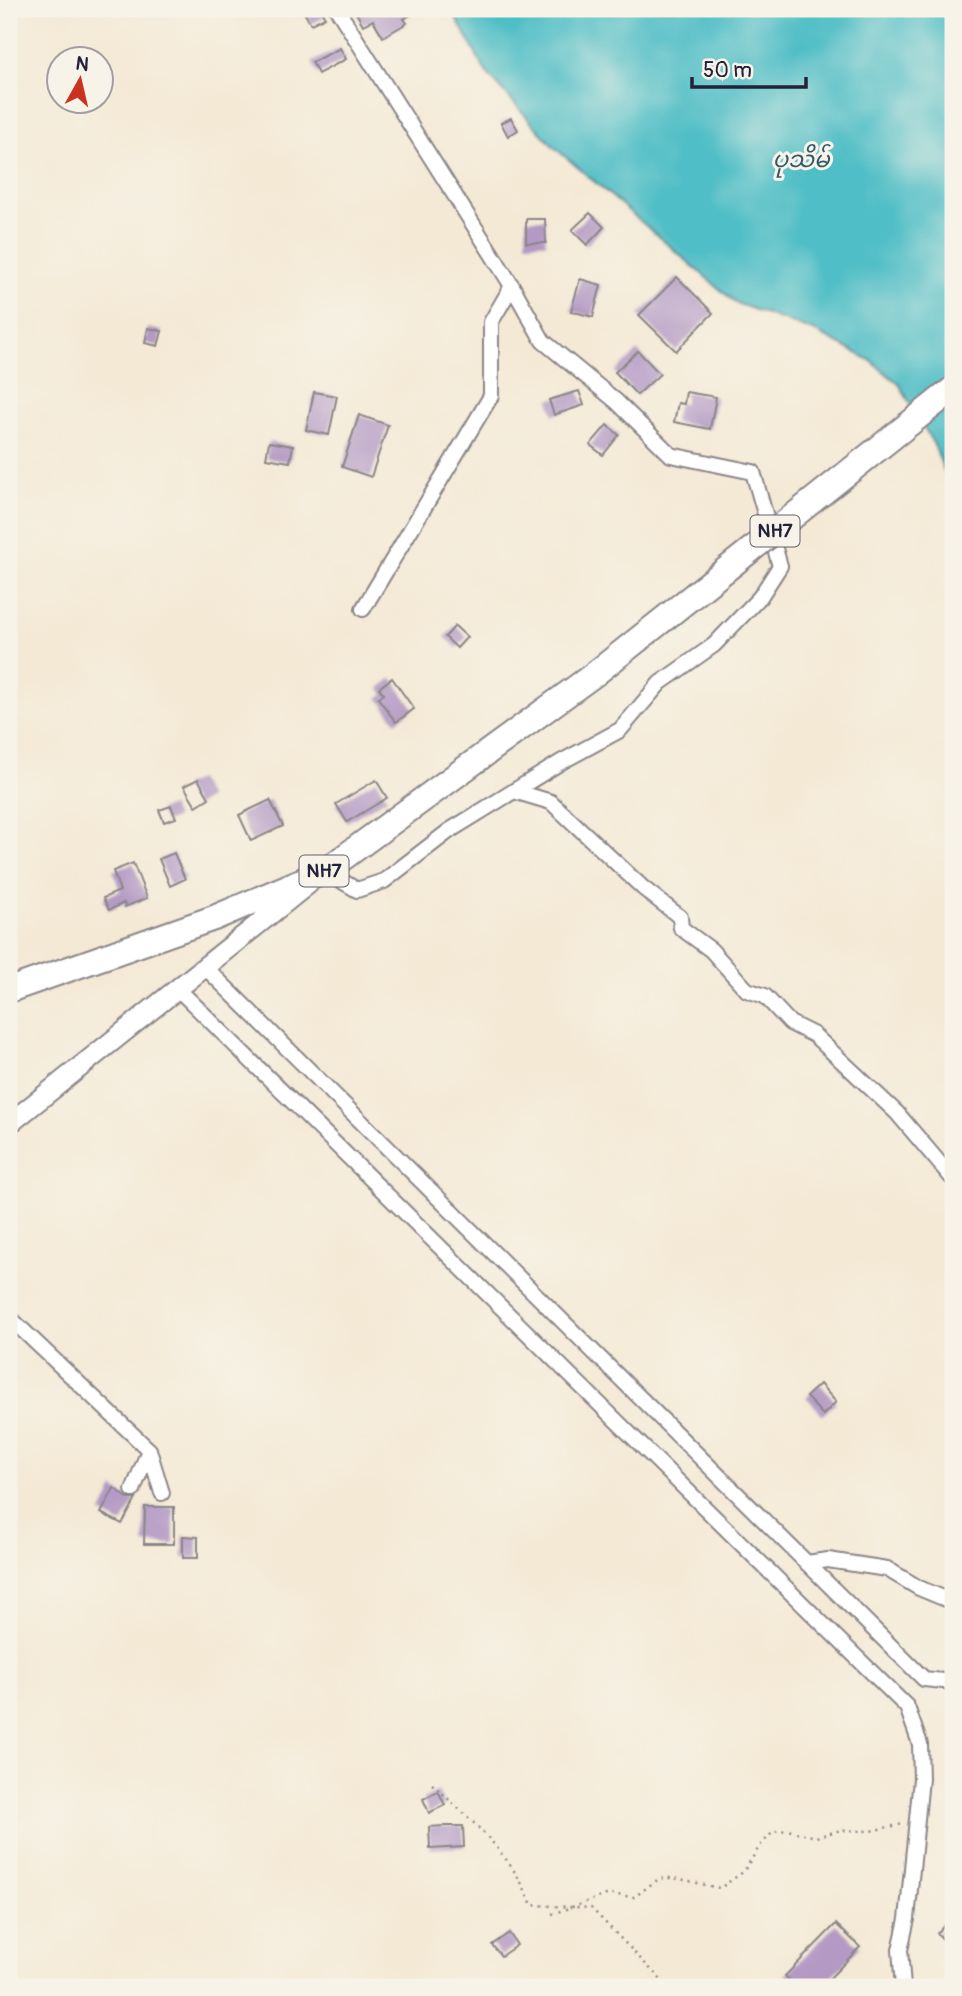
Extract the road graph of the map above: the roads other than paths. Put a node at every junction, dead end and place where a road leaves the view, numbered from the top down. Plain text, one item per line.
1 (337, 9) edge
2 (512, 286) junction
3 (953, 388) edge
4 (363, 609) dead end
5 (514, 791) junction
6 (325, 871) junction
7 (205, 967) junction
8 (178, 989) junction
9 (9, 990) edge
10 (9, 1124) edge
11 (953, 1179) edge
12 (9, 1317) edge
13 (149, 1450) junction
14 (133, 1490) dead end
15 (162, 1493) dead end
16 (807, 1563) junction
17 (953, 1602) edge
18 (953, 1682) edge
19 (903, 1987) edge

1 - 2 street
2 - 4 street
2 - 5 street
3 - 6 highway, NH7, bridge
5 - 6 street
5 - 11 street
6 - 7 main road
6 - 9 highway, NH7
7 - 8 main road
7 - 16 street
8 - 10 main road
8 - 19 street
12 - 13 street
13 - 14 street
13 - 15 street
16 - 17 street
16 - 18 street

